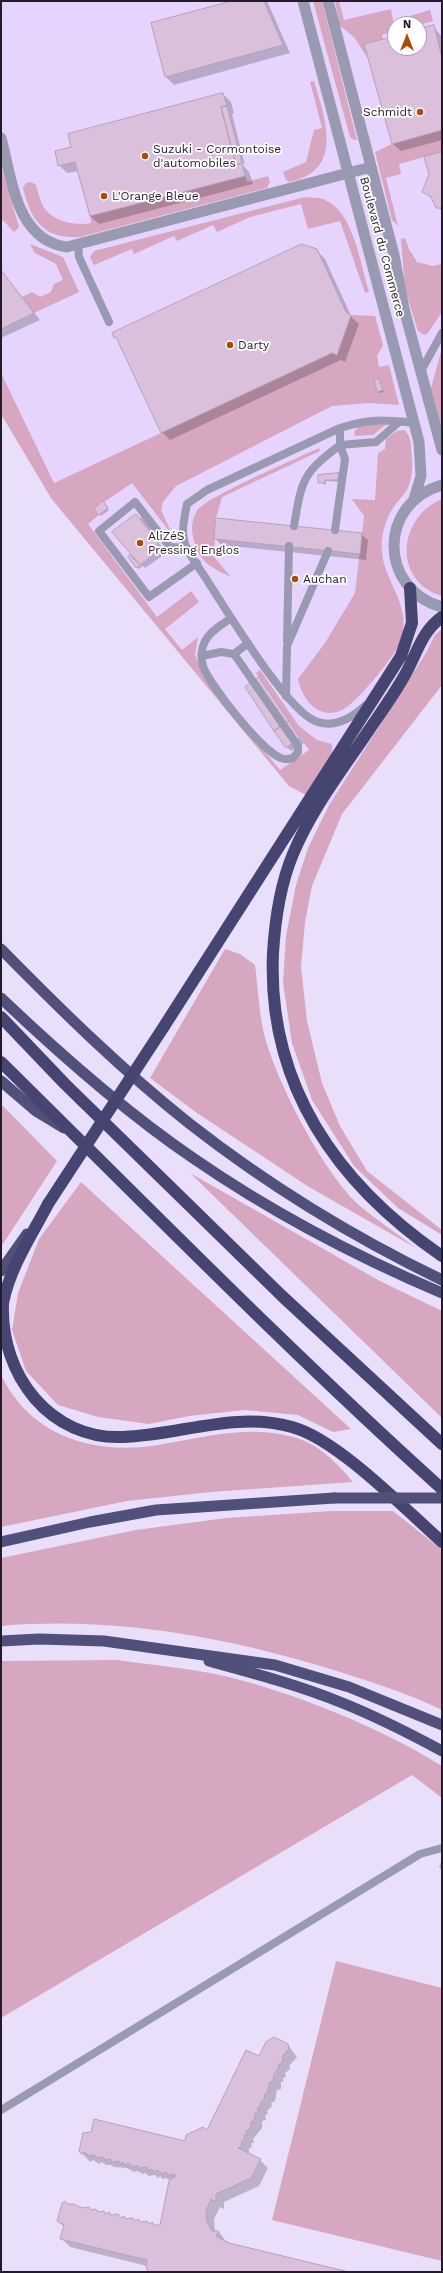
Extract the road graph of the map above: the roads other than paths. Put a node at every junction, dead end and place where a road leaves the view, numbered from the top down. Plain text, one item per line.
1 (328, 1) edge
2 (303, 2) edge
3 (1, 138) edge
4 (371, 167) junction
5 (349, 174) junction
6 (78, 246) junction
7 (109, 322) dead end
8 (442, 333) edge
9 (421, 371) junction
10 (399, 422) junction
11 (415, 423) junction
12 (340, 428) junction
13 (340, 445) junction
14 (442, 450) edge
15 (442, 485) edge
16 (414, 499) junction
17 (294, 526) dead end
18 (335, 530) dead end
19 (289, 546) dead end
20 (187, 548) junction
21 (328, 551) dead end
22 (196, 563) junction
23 (410, 588) junction
24 (442, 607) edge
25 (442, 617) edge
26 (231, 618) junction
27 (248, 643) junction
28 (286, 646) junction
29 (234, 654) junction
30 (202, 656) junction
31 (377, 695) junction
32 (286, 696) junction
33 (2, 949) edge
34 (1, 998) edge
35 (1, 1018) edge
36 (1, 1062) edge
37 (1, 1081) edge
38 (74, 1134) junction
39 (48, 1204) junction
40 (442, 1256) edge
41 (1, 1271) edge
42 (442, 1280) edge
43 (442, 1293) edge
44 (442, 1444) edge
45 (442, 1490) edge
46 (442, 1498) edge
47 (1, 1542) edge
48 (442, 1542) edge
49 (1, 1641) edge
50 (164, 1649) junction
51 (442, 1725) edge
52 (442, 1751) edge
53 (442, 1848) edge
54 (1, 2110) edge

1 - 4 street, Boulevard du Commerce
2 - 5 street, Boulevard du Commerce
3 - 6 street
4 - 5 street
4 - 9 street, Boulevard du Commerce
5 - 6 street
5 - 11 street, Boulevard du Commerce
6 - 7 lane
8 - 9 lane
9 - 14 street, Boulevard du Commerce
10 - 11 lane
10 - 12 lane
10 - 13 lane
11 - 16 street, Boulevard du Commerce
12 - 13 lane
12 - 20 lane
13 - 17 lane
13 - 18 lane
15 - 16 street
16 - 23 street
19 - 28 lane
20 - 22 lane
20 - 22 lane
21 - 28 lane
22 - 26 lane
23 - 24 street
23 - 31 highway
25 - 40 highway
26 - 27 lane
26 - 30 lane
27 - 29 lane
27 - 32 lane
28 - 32 lane
29 - 30 lane
29 - 30 lane
31 - 32 lane
31 - 39 highway, bridge
33 - 42 highway
34 - 43 highway
35 - 44 highway
36 - 38 highway
37 - 38 highway
38 - 45 highway
39 - 41 highway
39 - 48 highway
46 - 47 highway, bridge
49 - 50 highway
50 - 51 highway
50 - 52 highway
53 - 54 lane

